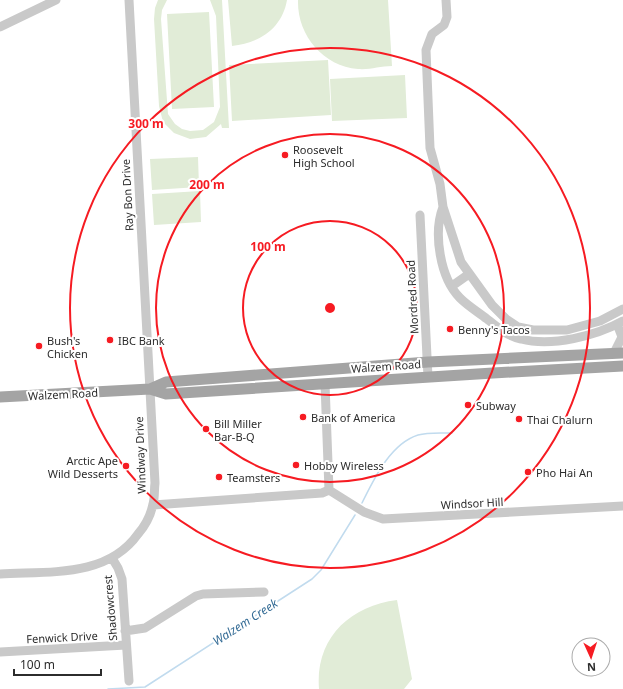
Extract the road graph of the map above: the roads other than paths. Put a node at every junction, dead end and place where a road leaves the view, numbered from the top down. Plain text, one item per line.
1 (56, 0) edge
2 (129, 0) edge
3 (446, 0) edge
4 (0, 27) edge
5 (443, 207) junction
6 (420, 215) dead end
7 (453, 242) junction
8 (439, 246) junction
9 (469, 274) junction
10 (452, 286) junction
11 (623, 309) edge
12 (620, 322) edge
13 (619, 353) edge
14 (428, 362) junction
15 (623, 366) edge
16 (372, 367) junction
17 (428, 377) junction
18 (325, 384) junction
19 (150, 389) junction
20 (0, 397) edge
21 (329, 490) junction
22 (153, 505) junction
23 (623, 506) edge
24 (112, 558) junction
25 (0, 574) edge
26 (264, 592) dead end
27 (125, 631) junction
28 (126, 646) junction
29 (0, 652) edge
30 (129, 681) dead end

1 - 4 street
2 - 19 street, Ray Bon Drive
3 - 5 street
5 - 7 street
5 - 8 street
6 - 14 street, Mordred Road
7 - 8 street
7 - 9 street
8 - 10 street
9 - 10 street
9 - 11 street
10 - 12 street
12 - 13 street
13 - 14 main road, Walzem Road
14 - 16 main road, Walzem Road
14 - 17 street, Mordred Road
15 - 17 main road, Walzem Road
16 - 18 main road
16 - 19 main road, Walzem Road
17 - 18 main road, Walzem Road
18 - 19 main road, Walzem Road
18 - 21 street
19 - 20 main road, Walzem Road
19 - 22 street, Windway Drive
21 - 22 street
21 - 23 street, Windsor Hill
22 - 24 street, Windway Drive
24 - 25 street, Windway Drive
24 - 27 street, Shadowcrest
26 - 27 street
27 - 28 street, Shadowcrest
28 - 29 street, Fenwick Drive
28 - 30 street, Shadowcrest

